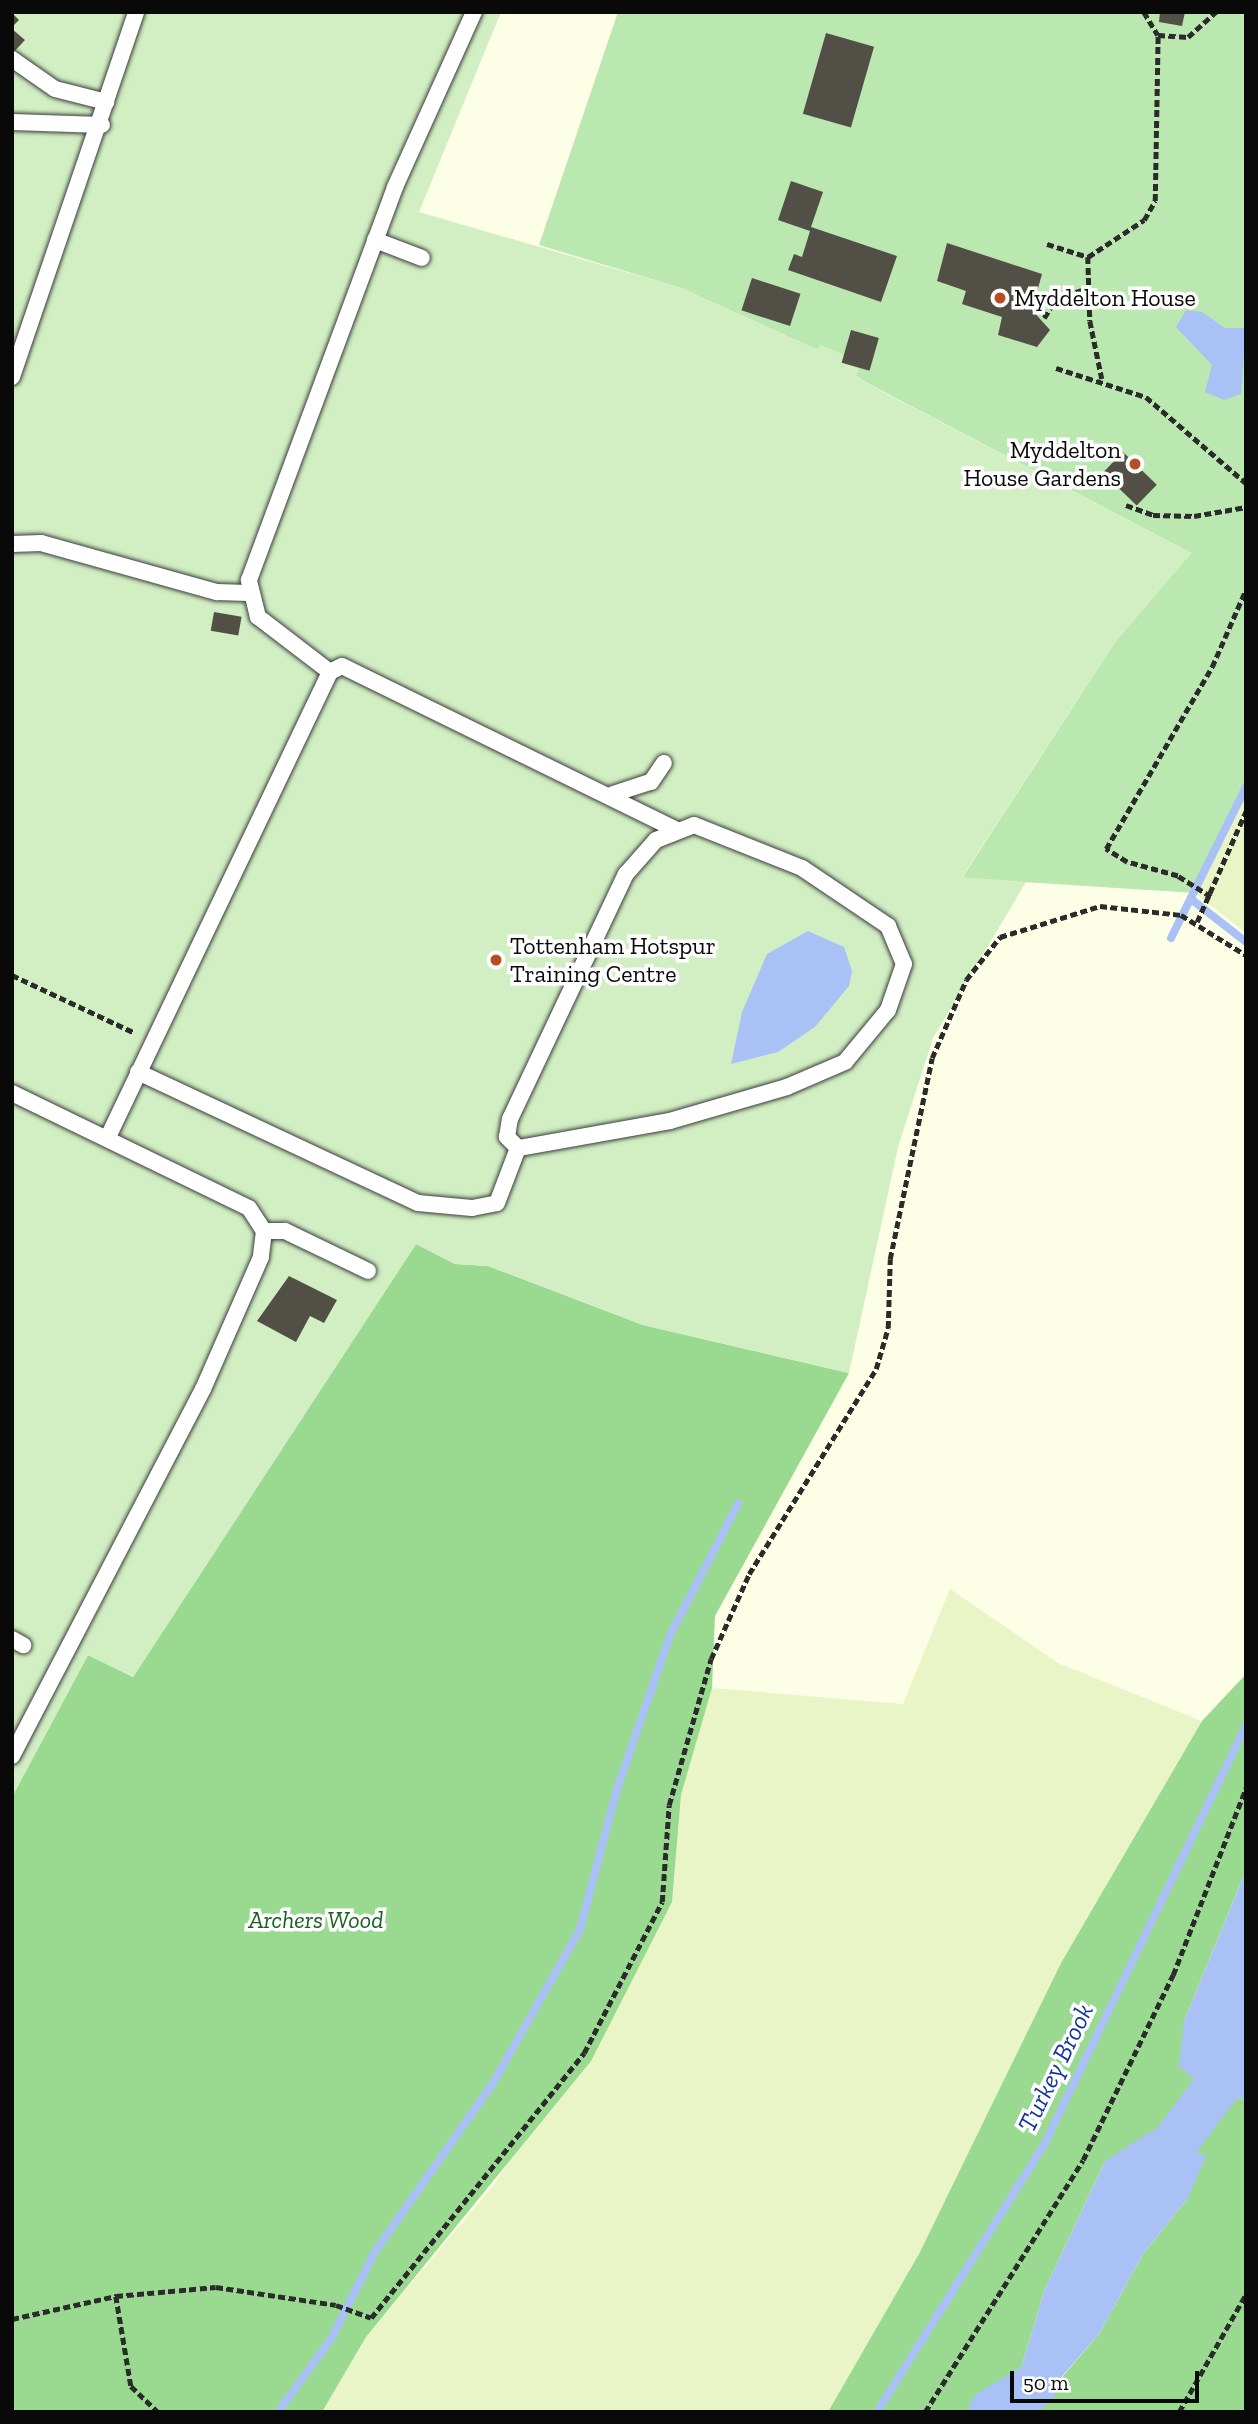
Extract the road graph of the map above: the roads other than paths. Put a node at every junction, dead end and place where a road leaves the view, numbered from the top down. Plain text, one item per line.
1 (136, 12) edge
2 (474, 12) edge
3 (12, 60) edge
4 (106, 102) junction
5 (12, 122) edge
6 (102, 125) junction
7 (374, 240) junction
8 (422, 258) dead end
9 (12, 377) edge
10 (12, 544) edge
11 (248, 593) junction
12 (330, 673) junction
13 (664, 763) dead end
14 (613, 794) junction
15 (675, 829) junction
16 (138, 1072) junction
17 (12, 1093) edge
18 (108, 1137) junction
19 (518, 1148) junction
20 (264, 1231) junction
21 (368, 1270) dead end
22 (12, 1756) edge

1 - 4 lane
2 - 7 lane
3 - 4 lane
4 - 6 lane
5 - 6 lane
6 - 9 lane
7 - 8 lane
7 - 11 lane
10 - 11 lane
11 - 12 lane
12 - 14 lane
12 - 16 lane
13 - 14 lane
14 - 15 lane
15 - 19 lane
15 - 19 lane
16 - 18 lane
16 - 19 lane
17 - 18 lane
18 - 20 lane
20 - 21 lane
20 - 22 lane

